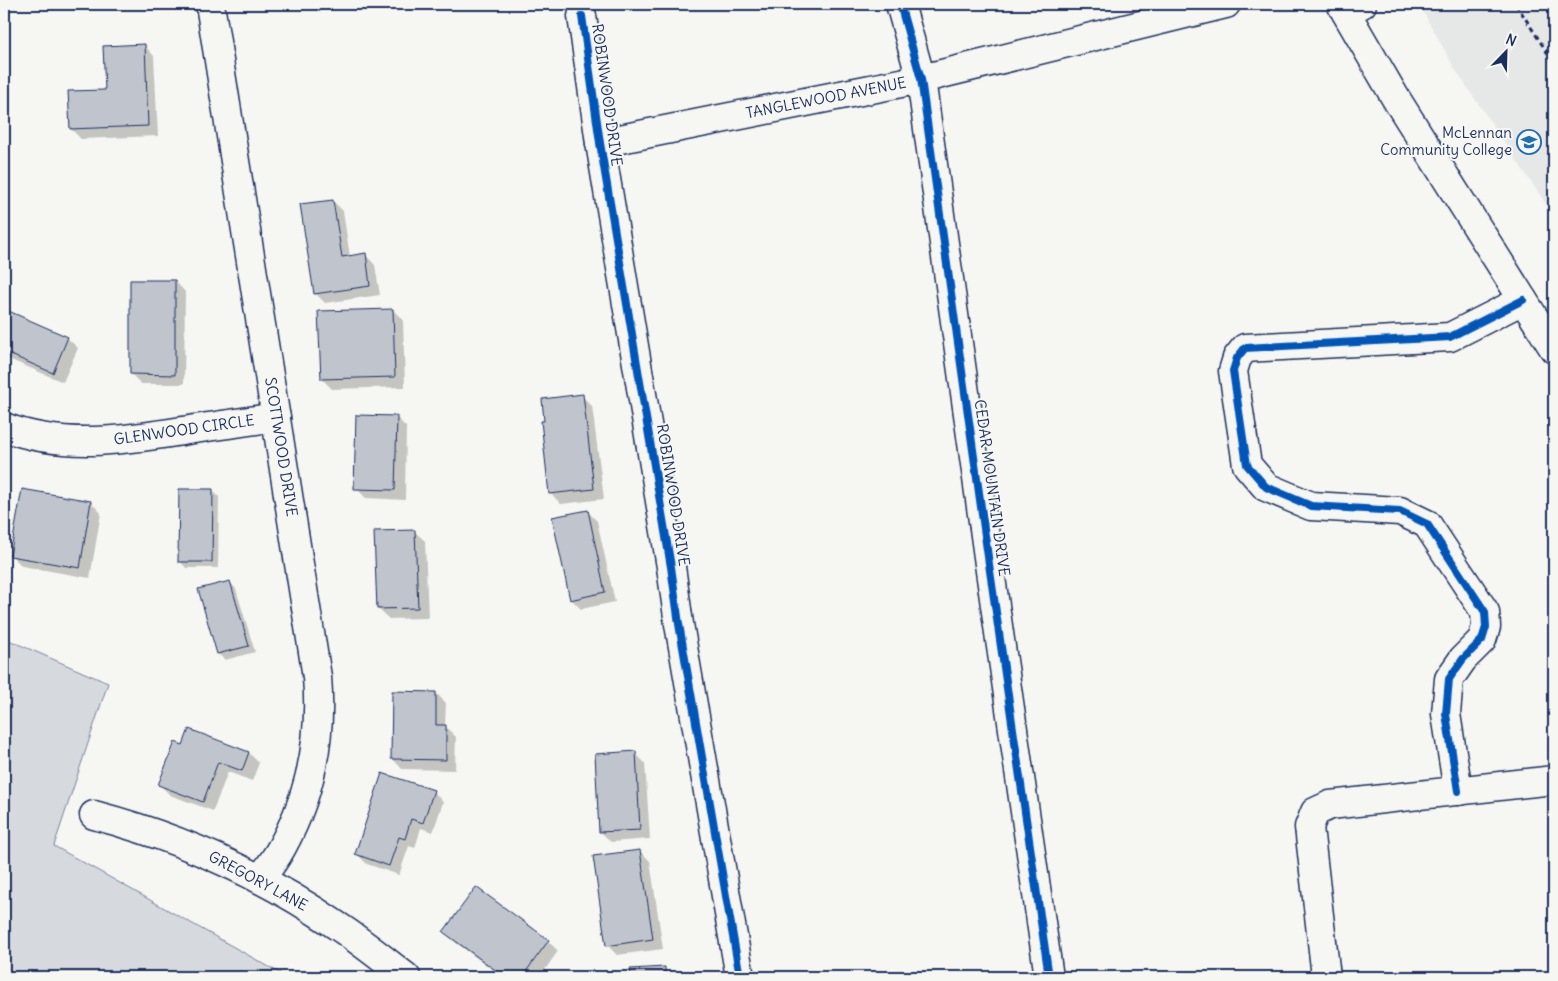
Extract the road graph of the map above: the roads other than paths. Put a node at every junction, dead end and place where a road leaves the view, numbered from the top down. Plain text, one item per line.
1 (210, 4) edge
2 (900, 4) edge
3 (1226, 4) edge
4 (1349, 7) edge
5 (582, 16) dead end
6 (921, 79) junction
7 (600, 143) junction
8 (1523, 300) junction
9 (1554, 350) edge
10 (276, 417) junction
11 (4, 427) edge
12 (1554, 780) edge
13 (1458, 791) junction
14 (94, 815) dead end
15 (260, 879) junction
16 (406, 977) edge
17 (740, 977) edge
18 (1049, 977) edge
19 (1326, 977) edge

1 - 10 street, SCOTTWOOD DRIVE
2 - 6 street, CEDAR MOUNTAIN DRIVE
3 - 6 street, TANGLEWOOD AVENUE
4 - 8 street
5 - 7 street, ROBINWOOD DRIVE
6 - 7 street, TANGLEWOOD AVENUE
6 - 18 street, CEDAR MOUNTAIN DRIVE
7 - 17 street, ROBINWOOD DRIVE
8 - 9 street
8 - 13 street
10 - 11 street, GLENWOOD CIRCLE
10 - 15 street, SCOTTWOOD DRIVE
12 - 13 street
13 - 19 street
14 - 15 street, GREGORY LANE
15 - 16 street, GREGORY LANE

